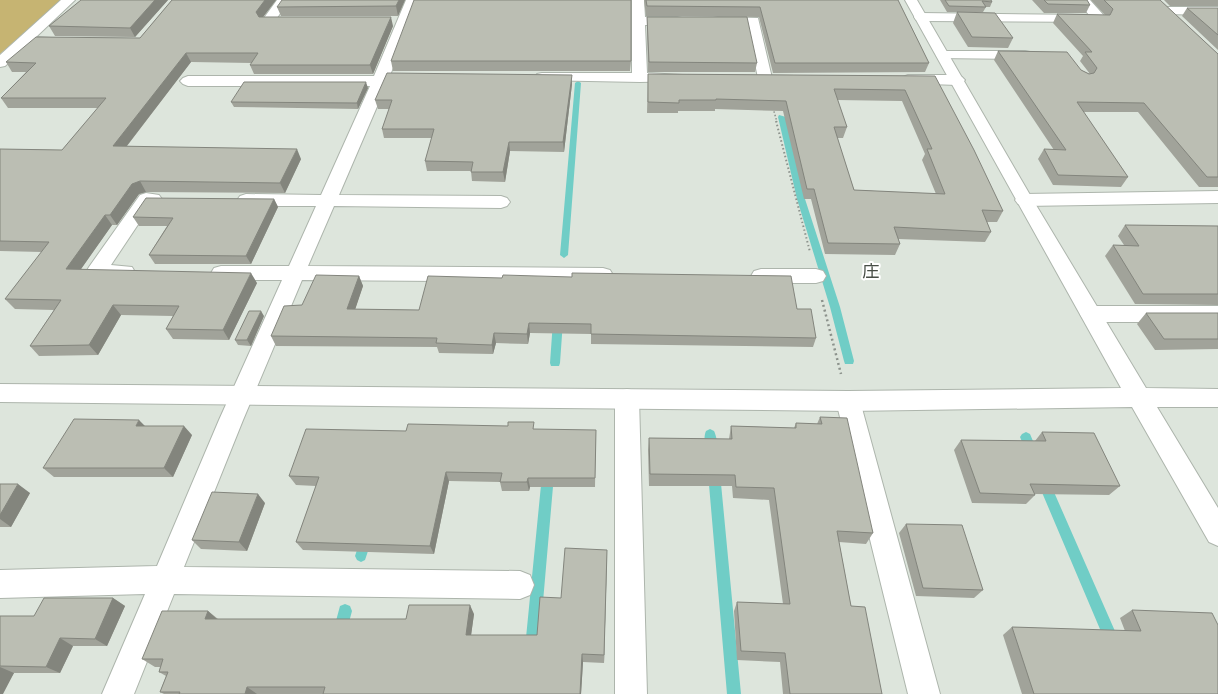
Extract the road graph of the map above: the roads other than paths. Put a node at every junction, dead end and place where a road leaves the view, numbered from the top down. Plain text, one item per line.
1 (69, 0) edge
2 (283, 0) edge
3 (412, 0) edge
4 (638, 0) edge
5 (911, 0) edge
6 (1083, 0) edge
7 (1154, 0) edge
8 (1166, 11) junction
9 (1218, 11) edge
10 (921, 17) junction
11 (639, 21) junction
12 (692, 21) edge
13 (707, 21) edge
14 (308, 22) edge
15 (1178, 22) edge
16 (24, 41) junction
17 (78, 42) edge
18 (943, 55) junction
19 (1036, 56) edge
20 (0, 63) edge
21 (386, 77) junction
22 (530, 77) edge
23 (640, 78) junction
24 (695, 78) edge
25 (750, 78) edge
26 (765, 78) junction
27 (781, 78) edge
28 (892, 79) edge
29 (957, 80) junction
30 (188, 81) dead end
31 (1218, 197) edge
32 (170, 199) edge
33 (225, 200) edge
34 (1024, 200) junction
35 (327, 201) junction
36 (501, 202) dead end
37 (144, 272) edge
38 (200, 272) edge
39 (296, 274) junction
40 (619, 275) edge
41 (745, 276) edge
42 (816, 276) road end
43 (1091, 314) junction
44 (1218, 314) edge
45 (0, 393) edge
46 (243, 394) junction
47 (1139, 397) junction
48 (627, 398) junction
49 (1218, 398) edge
50 (848, 401) junction
51 (1218, 532) edge
52 (165, 580) junction
53 (0, 584) edge
54 (520, 585) dead end
55 (118, 694) edge
56 (632, 694) edge
57 (924, 694) edge

1 - 16 street
2 - 14 street
3 - 21 street
4 - 11 street
5 - 10 street
6 - 10 street
7 - 8 street
8 - 9 street
8 - 15 street
10 - 18 street
11 - 12 street
11 - 23 street
13 - 26 street
16 - 17 street
16 - 20 street
18 - 19 street
18 - 29 street
21 - 30 street
21 - 35 street
22 - 23 street
23 - 24 street
25 - 26 street
26 - 27 street
28 - 29 street
29 - 34 street
31 - 34 street
32 - 37 street
33 - 35 street
34 - 43 street
35 - 36 street
35 - 39 street
38 - 39 street
39 - 40 street
39 - 46 street
41 - 42 street
43 - 44 street
43 - 47 street
45 - 46 street
46 - 48 street
46 - 52 street
47 - 49 street
47 - 50 street
47 - 51 street
48 - 50 street
48 - 56 street
50 - 57 street
52 - 53 street
52 - 54 street
52 - 55 street

